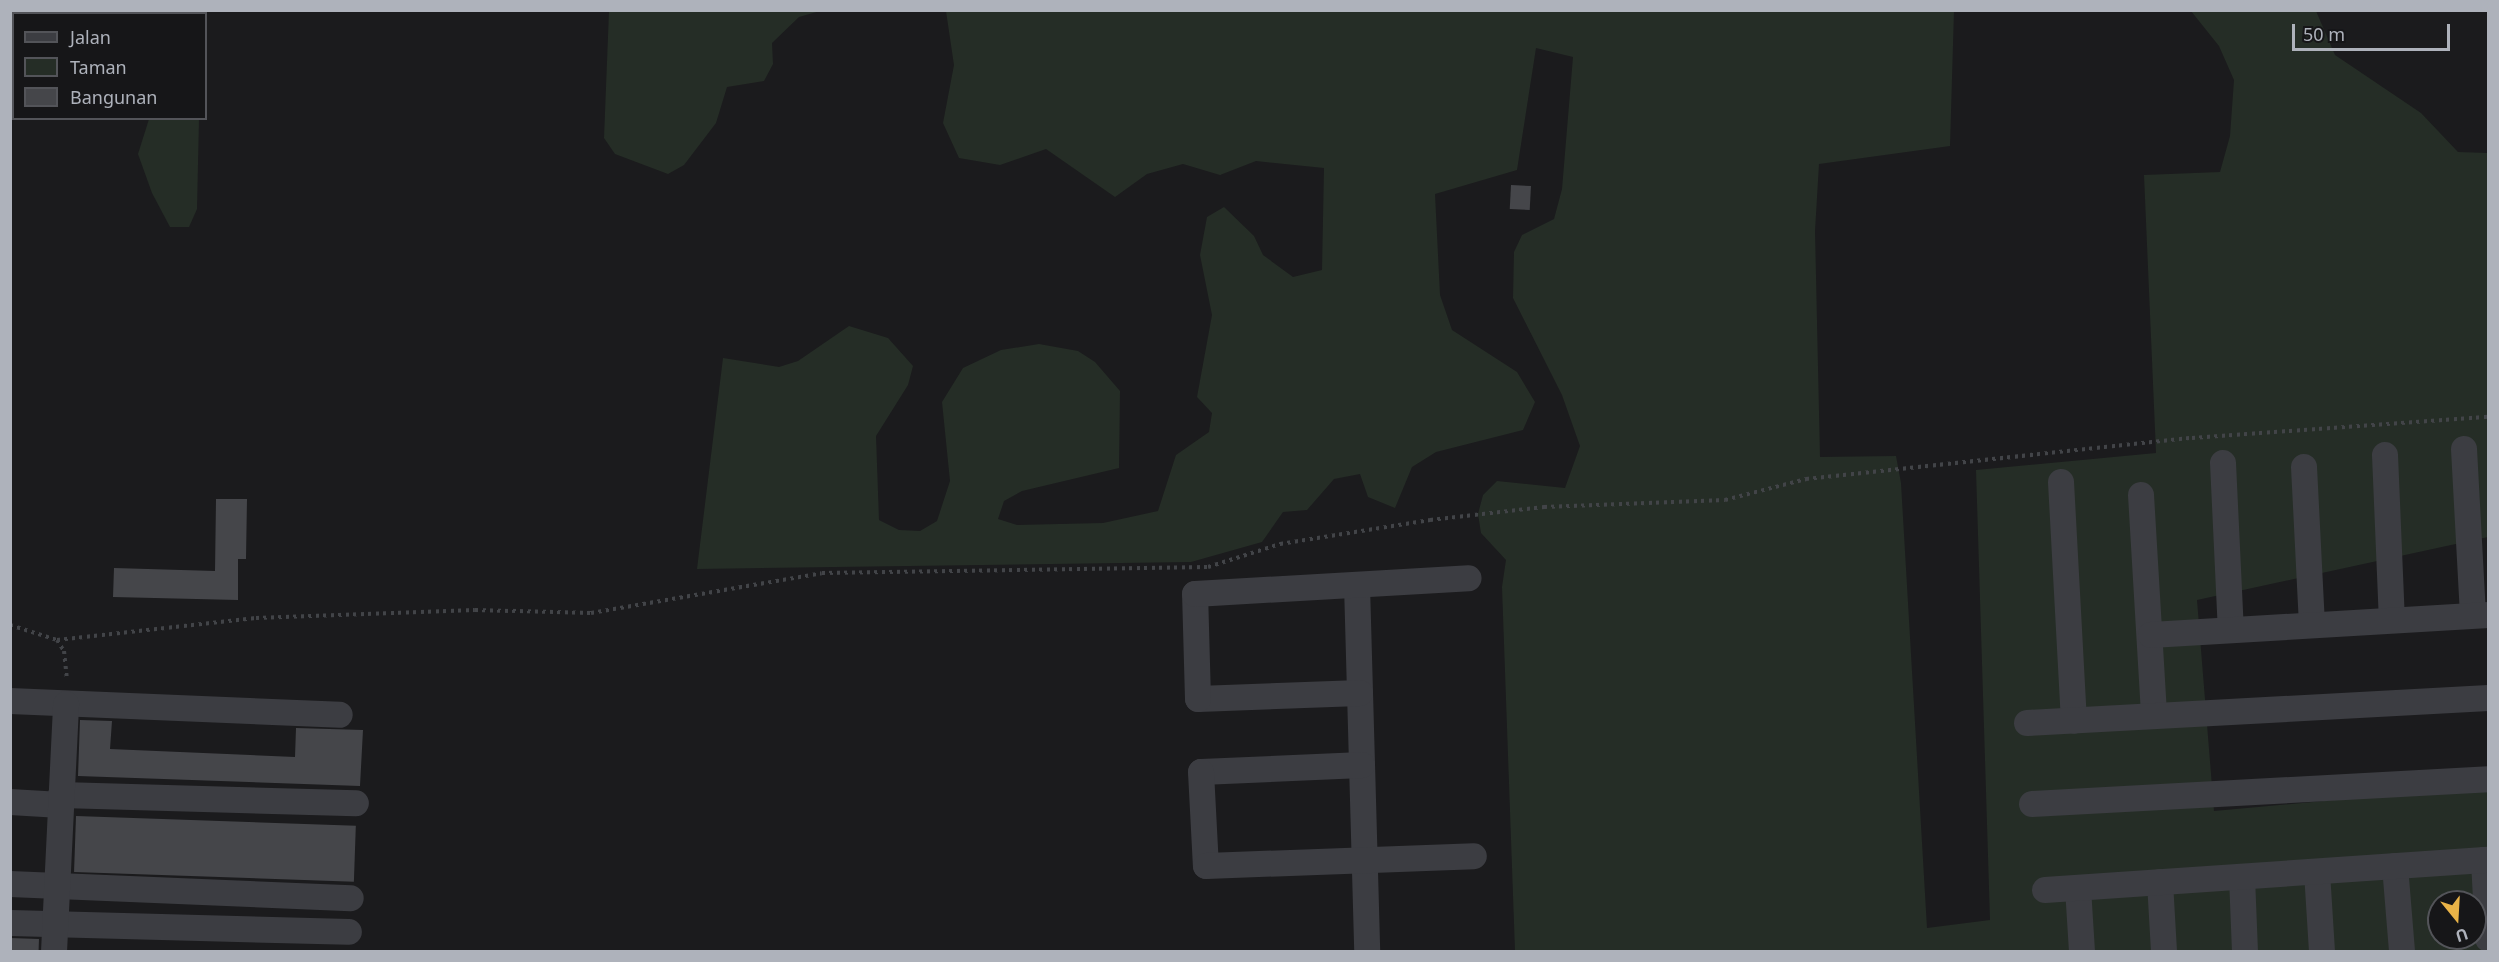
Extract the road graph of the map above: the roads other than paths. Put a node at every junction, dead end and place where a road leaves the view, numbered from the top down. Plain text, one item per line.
1 (2464, 449) dead end
2 (2385, 455) dead end
3 (2223, 463) dead end
4 (2304, 467) dead end
5 (2061, 482) dead end
6 (2141, 495) dead end
7 (1469, 578) dead end
8 (1357, 585) junction
9 (2481, 615) edge
10 (2392, 620) junction
11 (2312, 625) junction
12 (2231, 630) junction
13 (2151, 635) junction
14 (1360, 693) junction
15 (2488, 698) edge
16 (10, 701) edge
17 (66, 704) junction
18 (340, 715) dead end
19 (2154, 716) junction
20 (2074, 721) junction
21 (2027, 723) dead end
22 (1362, 765) junction
23 (2488, 779) edge
24 (61, 800) junction
25 (10, 802) edge
26 (356, 803) dead end
27 (2032, 804) dead end
28 (1474, 856) dead end
29 (1365, 859) junction
30 (2486, 860) edge
31 (2395, 866) junction
32 (2317, 872) junction
33 (2242, 877) junction
34 (2160, 882) junction
35 (10, 884) edge
36 (57, 886) junction
37 (2078, 888) junction
38 (2045, 890) dead end
39 (351, 898) dead end
40 (10, 923) edge
41 (56, 926) junction
42 (349, 932) dead end
43 (2488, 939) edge
44 (54, 951) edge
45 (1367, 951) edge
46 (2082, 951) edge
47 (2164, 951) edge
48 (2245, 951) edge
49 (2322, 951) edge
50 (2402, 951) edge

1 - 9 street
2 - 10 street
3 - 12 street
4 - 11 street
5 - 20 street
6 - 13 street
7 - 8 street
8 - 14 street
8 - 14 street
9 - 10 street
10 - 11 street
11 - 12 street
12 - 13 street
13 - 19 street
14 - 22 street
15 - 19 street
16 - 17 street
17 - 18 street
17 - 24 street
19 - 20 street
20 - 21 street
22 - 29 street
22 - 29 street
23 - 27 street
24 - 25 street
24 - 26 street
24 - 36 street
28 - 29 street
29 - 45 street
30 - 31 street
30 - 43 street
31 - 32 street
31 - 50 street
32 - 33 street
32 - 49 street
33 - 34 street
33 - 48 street
34 - 37 street
34 - 47 street
35 - 36 street
36 - 39 street
36 - 41 street
37 - 38 street
37 - 46 street
40 - 41 street
41 - 42 street
41 - 44 street

